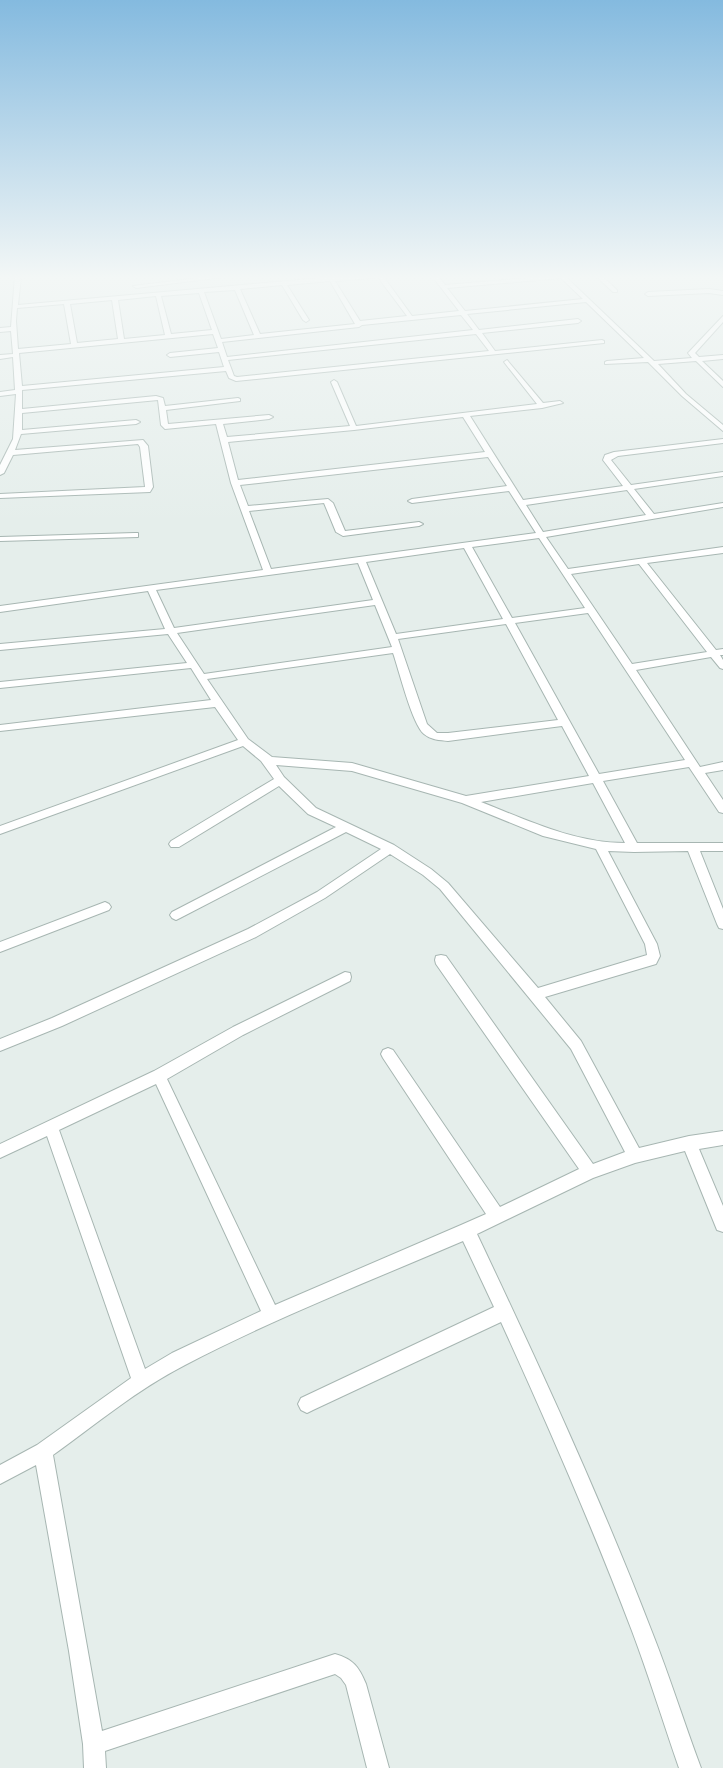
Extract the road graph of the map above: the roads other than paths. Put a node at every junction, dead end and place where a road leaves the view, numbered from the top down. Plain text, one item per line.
1 (14, 359) edge
2 (224, 359) joint
3 (228, 359) edge
4 (432, 359) edge
5 (648, 359) edge
6 (697, 359) junction
7 (703, 359) edge
8 (651, 361) junction
9 (507, 362) dead end
10 (607, 363) dead end
11 (228, 369) junction
12 (334, 382) dead end
13 (723, 385) edge
14 (18, 390) junction
15 (0, 394) edge
16 (238, 400) dead end
17 (560, 403) dead end
18 (542, 406) junction
19 (162, 408) junction
20 (19, 411) junction
21 (465, 414) junction
22 (269, 417) dead end
23 (136, 422) dead end
24 (219, 422) junction
25 (354, 428) junction
26 (723, 429) edge
27 (18, 432) junction
28 (223, 440) junction
29 (723, 441) edge
30 (491, 454) junction
31 (5, 458) edge
32 (0, 472) edge
33 (723, 474) edge
34 (235, 483) junction
35 (512, 488) junction
36 (627, 488) junction
37 (0, 496) edge
38 (412, 501) dead end
39 (521, 503) junction
40 (723, 505) edge
41 (245, 509) junction
42 (652, 516) junction
43 (419, 524) dead end
44 (135, 535) dead end
45 (541, 535) junction
46 (0, 539) edge
47 (467, 545) junction
48 (721, 552) edge
49 (361, 560) junction
50 (641, 560) junction
51 (268, 572) junction
52 (566, 572) junction
53 (152, 588) junction
54 (378, 602) junction
55 (0, 609) edge
56 (591, 610) junction
57 (509, 622) junction
58 (172, 631) junction
59 (394, 637) junction
60 (0, 647) edge
61 (398, 649) junction
62 (723, 652) edge
63 (713, 654) junction
64 (194, 665) junction
65 (723, 666) edge
66 (629, 668) junction
67 (201, 677) junction
68 (0, 685) edge
69 (218, 703) junction
70 (566, 722) junction
71 (0, 728) edge
72 (244, 742) junction
73 (265, 758) junction
74 (723, 766) edge
75 (694, 767) junction
76 (596, 778) junction
77 (280, 780) junction
78 (466, 800) junction
79 (723, 810) edge
80 (346, 827) junction
81 (0, 830) edge
82 (175, 844) dead end
83 (600, 846) junction
84 (692, 847) junction
85 (723, 847) edge
86 (390, 848) junction
87 (634, 848) junction
88 (105, 907) dead end
89 (176, 916) dead end
90 (723, 924) edge
91 (0, 947) edge
92 (441, 960) dead end
93 (345, 977) dead end
94 (535, 994) junction
95 (0, 1045) edge
96 (388, 1054) dead end
97 (158, 1076) junction
98 (50, 1128) junction
99 (723, 1138) edge
100 (689, 1143) junction
101 (0, 1151) edge
102 (635, 1156) junction
103 (590, 1172) junction
104 (496, 1216) junction
105 (723, 1224) edge
106 (467, 1231) junction
107 (505, 1311) junction
108 (271, 1315) junction
109 (141, 1381) junction
110 (307, 1404) dead end
111 (43, 1451) junction
112 (0, 1475) edge
113 (94, 1744) junction
114 (95, 1768) edge
115 (378, 1768) edge
116 (690, 1768) edge

1 - 14 street
2 - 3 street
2 - 11 street
4 - 11 street
5 - 8 street
6 - 7 street
6 - 8 street
6 - 13 street
8 - 10 street
8 - 26 street
9 - 18 street
11 - 14 street
12 - 25 street
14 - 15 street
14 - 20 street
16 - 19 street
17 - 18 street
18 - 21 street
19 - 20 street
19 - 24 street
20 - 27 street
21 - 25 street
21 - 30 street
22 - 24 street
23 - 27 street
24 - 28 street
25 - 28 street
27 - 31 street
28 - 34 street
29 - 36 street
30 - 34 street
30 - 35 street
31 - 32 street
31 - 37 street
33 - 36 street
34 - 41 street
35 - 38 street
35 - 39 street
36 - 39 street
36 - 42 street
39 - 45 street
40 - 42 street
41 - 43 street
41 - 51 street
42 - 45 street
44 - 46 street
45 - 47 street
45 - 52 street
47 - 49 street
47 - 57 street
48 - 50 street
49 - 51 street
49 - 54 street
50 - 52 street
50 - 63 street
51 - 53 street
52 - 56 street
53 - 55 street
53 - 58 street
54 - 58 street
54 - 59 street
56 - 57 street
56 - 66 street
57 - 59 street
57 - 70 street
58 - 60 street
58 - 64 street
59 - 61 street
61 - 67 street
61 - 70 street
62 - 63 street
63 - 65 street
63 - 66 street
64 - 67 street
64 - 68 street
66 - 75 street
67 - 69 street
69 - 71 street
69 - 72 street
70 - 76 street
72 - 73 street
72 - 81 street
73 - 77 street
73 - 78 street
74 - 75 street
75 - 76 street
75 - 79 street
76 - 78 street
76 - 87 street
77 - 80 street
77 - 82 street
78 - 83 street
80 - 86 street
80 - 89 street
83 - 87 street
83 - 94 street
84 - 85 street
84 - 87 street
84 - 90 street
86 - 94 street
86 - 95 street
88 - 91 street
92 - 103 street
93 - 97 street
94 - 102 street
96 - 104 street
97 - 98 street
97 - 108 street
98 - 101 street
98 - 109 street
99 - 100 street
100 - 102 street
100 - 105 street
102 - 103 street
103 - 104 street
104 - 106 street
106 - 107 street
106 - 108 street
107 - 110 street
107 - 116 street
108 - 109 street
109 - 111 street
111 - 112 street
111 - 113 street
113 - 114 street
113 - 115 street

